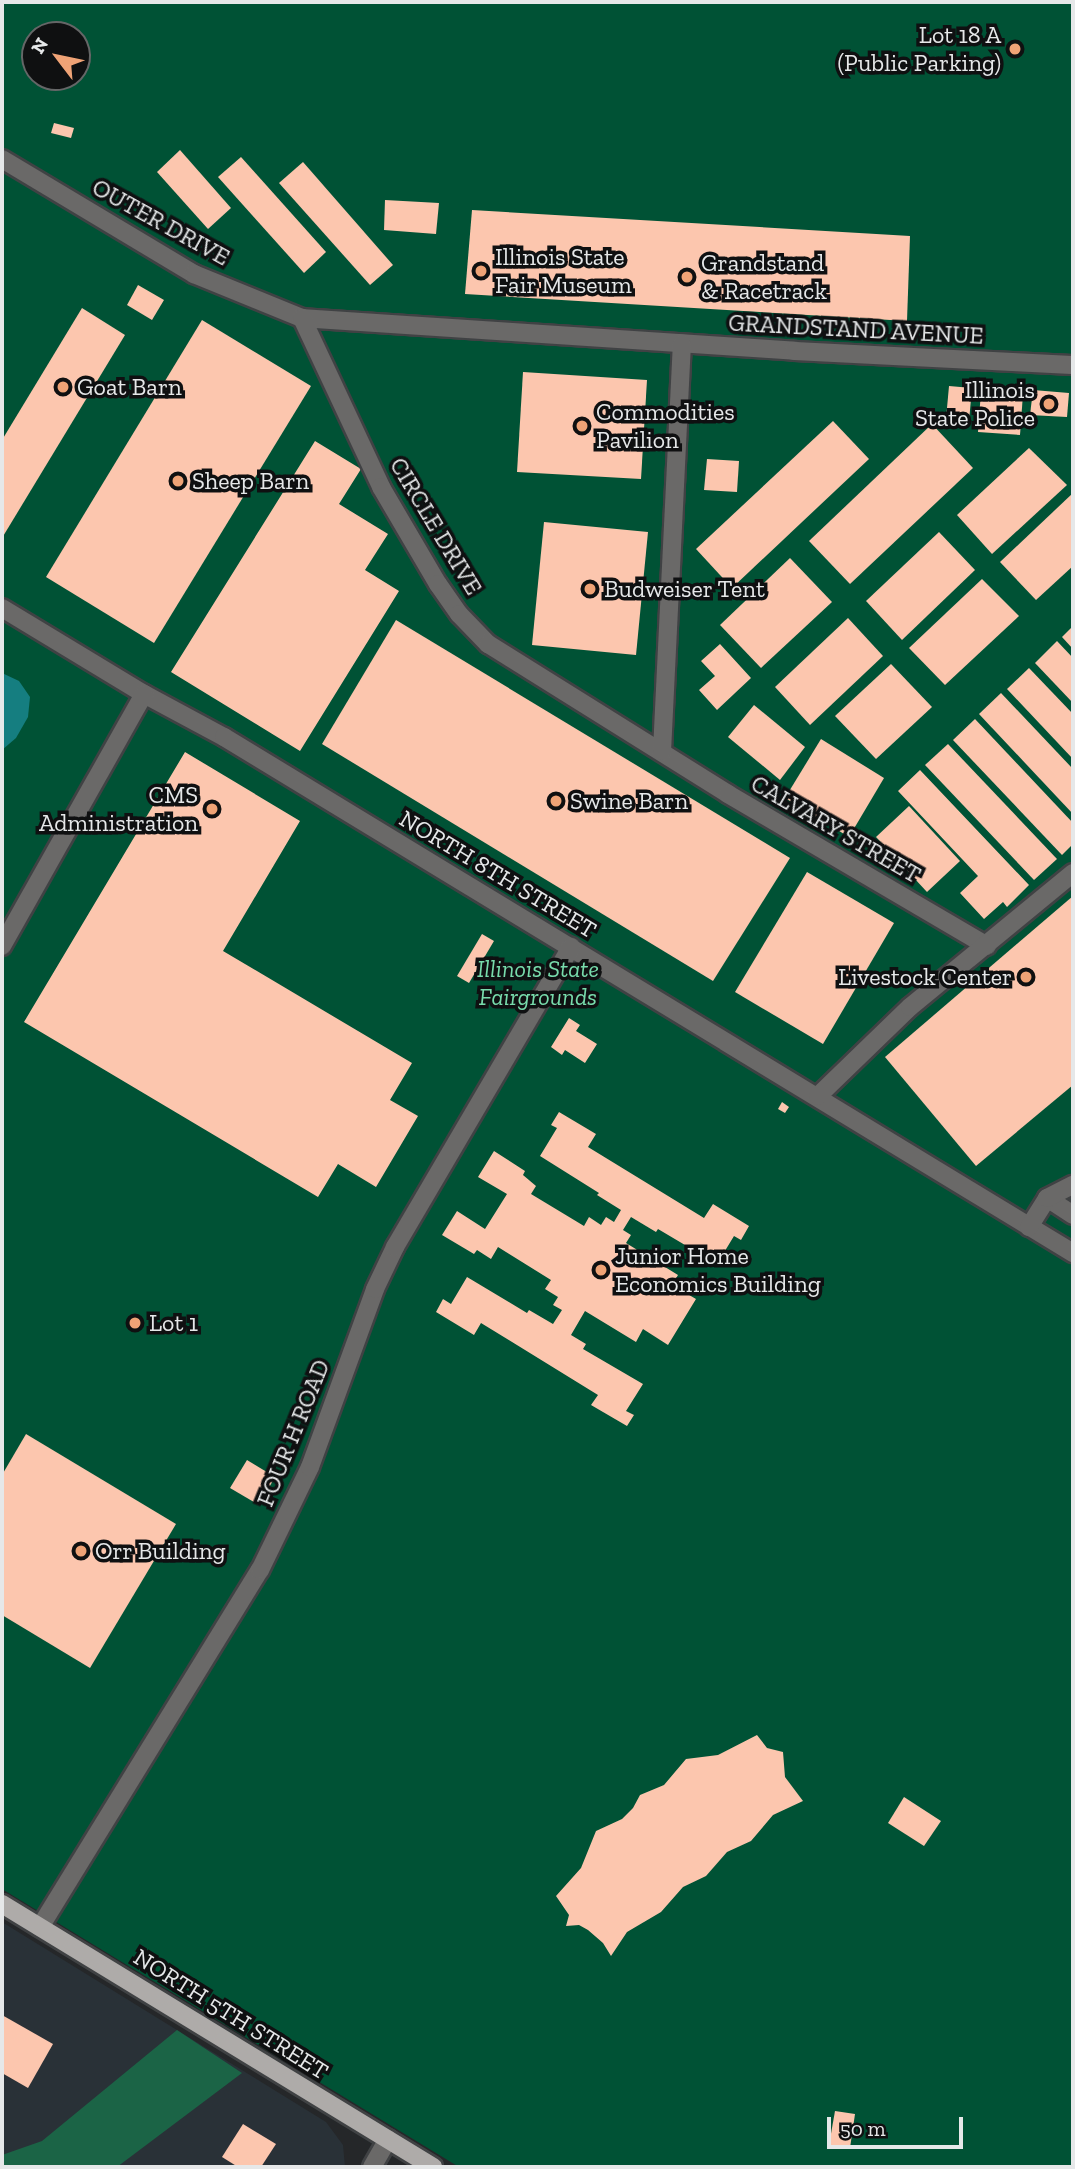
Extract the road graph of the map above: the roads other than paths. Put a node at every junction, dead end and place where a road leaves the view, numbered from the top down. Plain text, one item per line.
1 (2, 159) edge
2 (302, 318) junction
3 (682, 343) junction
4 (1073, 365) edge
5 (2, 608) edge
6 (144, 694) junction
7 (662, 751) junction
8 (1073, 873) edge
9 (2, 946) edge
10 (987, 946) junction
11 (571, 947) junction
12 (818, 1096) junction
13 (1073, 1185) edge
14 (1047, 1198) junction
15 (1073, 1215) edge
16 (1029, 1227) junction
17 (1073, 1253) edge
18 (2, 1904) edge
19 (40, 1927) junction
20 (388, 2139) junction
21 (372, 2167) edge
22 (433, 2167) edge

1 - 2 street, OUTER DRIVE
2 - 3 street, GRANDSTAND AVENUE
2 - 7 street, CIRCLE DRIVE
3 - 4 street, GRANDSTAND AVENUE
3 - 7 street
5 - 6 street, NORTH 8TH STREET
6 - 9 street
6 - 11 street, NORTH 8TH STREET
7 - 10 street, CALVARY STREET
8 - 10 street
10 - 12 street
11 - 12 street, NORTH 8TH STREET
11 - 19 street, FOUR H ROAD
12 - 16 street, NORTH 8TH STREET
13 - 14 street
14 - 15 street
14 - 16 street
16 - 17 street, NORTH 8TH STREET
18 - 19 main road, NORTH 5TH STREET
19 - 20 main road, NORTH 5TH STREET
20 - 21 street
20 - 22 main road, NORTH 5TH STREET

